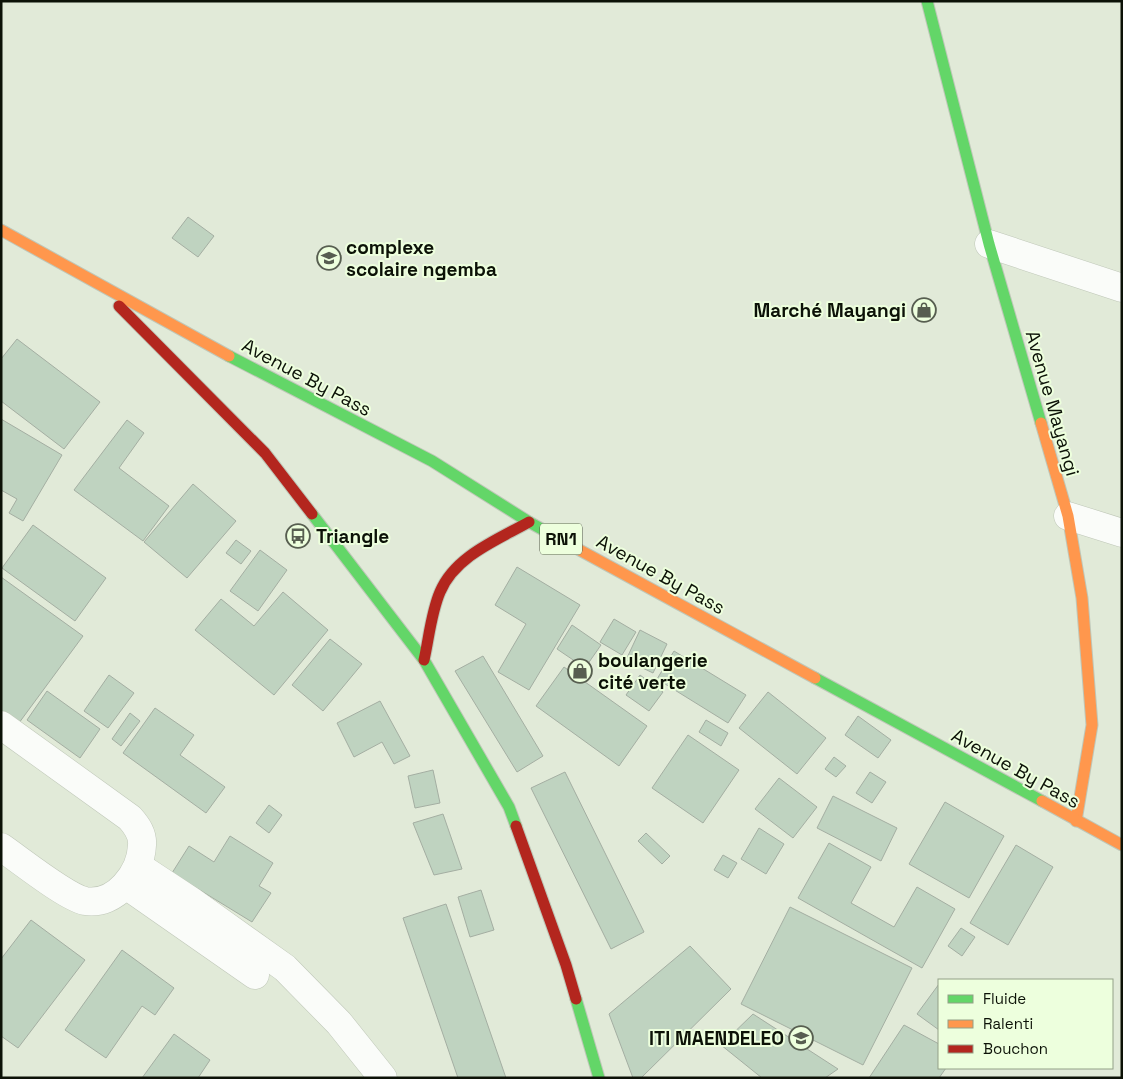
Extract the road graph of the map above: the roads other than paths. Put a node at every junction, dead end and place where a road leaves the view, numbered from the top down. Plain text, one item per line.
1 (927, 1) edge
2 (1, 230) edge
3 (989, 244) junction
4 (97, 284) junction
5 (1122, 288) edge
6 (1068, 516) junction
7 (529, 522) junction
8 (1122, 533) edge
9 (424, 660) junction
10 (1, 724) edge
11 (1076, 821) junction
12 (1122, 845) edge
13 (1, 846) edge
14 (132, 875) junction
15 (255, 975) dead end
16 (383, 1078) edge
17 (599, 1078) edge

1 - 3 main road, Avenue Mayangi
2 - 4 main road, Avenue By Pass / RN1
3 - 5 street
3 - 6 main road, Avenue Mayangi
4 - 7 main road, Avenue By Pass / RN1
4 - 9 main road
6 - 8 street
6 - 11 main road, Avenue Mayangi
7 - 9 main road
7 - 11 main road, Avenue By Pass / RN1
9 - 17 main road
10 - 14 street
11 - 12 main road, Avenue By Pass / RN1
13 - 14 street
14 - 15 street
14 - 16 street

